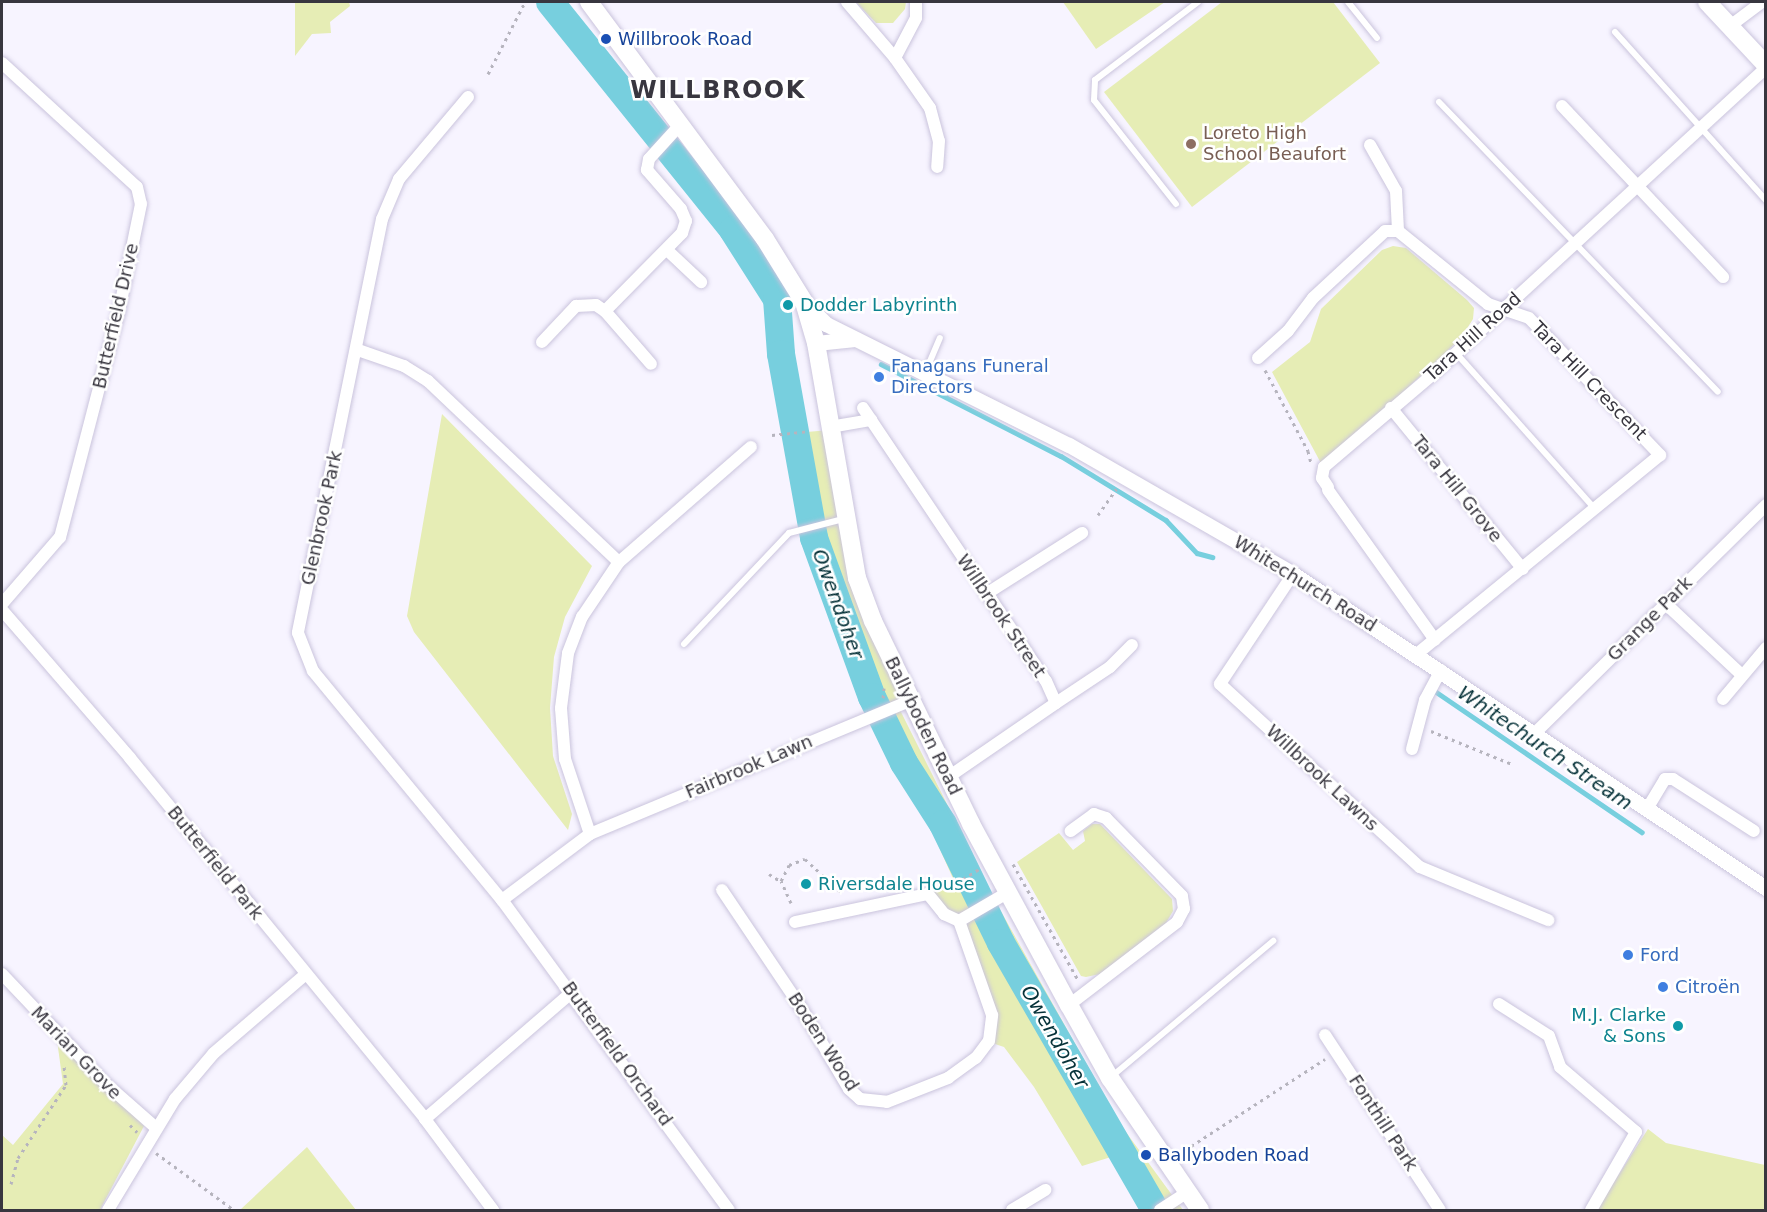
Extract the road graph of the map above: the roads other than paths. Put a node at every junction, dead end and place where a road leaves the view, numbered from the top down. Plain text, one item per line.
1 (589, 2) edge
2 (847, 2) edge
3 (916, 2) edge
4 (1198, 2) edge
5 (1348, 2) edge
6 (1707, 2) edge
7 (1762, 2) edge
8 (1730, 26) junction
9 (1615, 32) dead end
10 (1377, 38) dead end
11 (895, 58) junction
12 (2, 63) edge
13 (1766, 67) edge
14 (468, 97) dead end
15 (1439, 102) dead end
16 (1562, 106) dead end
17 (1702, 127) junction
18 (674, 131) junction
19 (1370, 145) dead end
20 (937, 167) dead end
21 (1636, 188) junction
22 (1766, 200) edge
23 (1176, 204) dead end
24 (1398, 231) junction
25 (1575, 244) junction
26 (667, 250) junction
27 (1723, 277) dead end
28 (701, 282) dead end
29 (804, 302) junction
30 (1503, 309) junction
31 (605, 311) junction
32 (815, 336) junction
33 (940, 338) dead end
34 (855, 339) junction
35 (542, 342) dead end
36 (357, 350) junction
37 (1456, 353) junction
38 (1258, 358) road end
39 (651, 364) dead end
40 (925, 373) junction
41 (1718, 392) dead end
42 (863, 408) dead end
43 (1391, 408) junction
44 (871, 420) junction
45 (830, 427) junction
46 (751, 447) dead end
47 (1766, 505) edge
48 (1595, 509) junction
49 (845, 518) junction
50 (1082, 533) dead end
51 (619, 562) junction
52 (1523, 569) junction
53 (1293, 574) junction
54 (986, 594) junction
55 (2, 604) edge
56 (1666, 604) junction
57 (2, 610) edge
58 (1435, 640) junction
59 (684, 644) dead end
60 (1132, 645) dead end
61 (1766, 648) edge
62 (1417, 654) junction
63 (1441, 670) junction
64 (1742, 675) junction
65 (1723, 699) dead end
66 (909, 701) junction
67 (1056, 703) junction
68 (1535, 733) junction
69 (1412, 749) dead end
70 (947, 778) junction
71 (1647, 809) junction
72 (1071, 831) dead end
73 (1754, 831) dead end
74 (590, 834) junction
75 (1766, 888) edge
76 (722, 890) dead end
77 (1007, 894) junction
78 (502, 900) junction
79 (1548, 920) dead end
80 (959, 921) junction
81 (795, 922) dead end
82 (1273, 941) dead end
83 (2, 974) edge
84 (306, 974) junction
85 (572, 993) junction
86 (1499, 1004) dead end
87 (1069, 1005) junction
88 (1325, 1035) dead end
89 (1110, 1078) junction
90 (425, 1119) junction
91 (155, 1127) junction
92 (1045, 1190) dead end
93 (1188, 1192) junction
94 (1163, 1209) edge
95 (108, 1210) edge
96 (493, 1210) edge
97 (729, 1210) edge
98 (1012, 1210) edge
99 (1200, 1210) edge
100 (1440, 1210) edge
101 (1591, 1210) edge

1 - 18 main road
2 - 11 street
3 - 11 street
4 - 23 lane
5 - 10 lane
6 - 8 main road
7 - 8 street
8 - 13 main road
9 - 17 lane
11 - 20 street
12 - 55 street, Butterfield Drive
13 - 17 street, Tara Hill Road
14 - 36 street, Glenbrook Park
15 - 25 lane
16 - 21 street
17 - 21 street, Tara Hill Road
17 - 22 lane
18 - 26 street
18 - 29 main road
19 - 24 street
21 - 25 street, Tara Hill Road
21 - 27 street
24 - 30 street, Tara Hill Crescent
24 - 38 street
25 - 30 street, Tara Hill Road
25 - 41 lane
26 - 28 street
26 - 31 street
29 - 32 main road
29 - 34 street, Whitechurch Road
30 - 37 street, Tara Hill Road
30 - 48 street, Tara Hill Crescent
31 - 35 street
31 - 39 street
32 - 34 street
32 - 45 main road, Ballyboden Road
33 - 40 lane
34 - 40 street, Whitechurch Road
36 - 51 street
36 - 78 street, Glenbrook Park
37 - 43 street, Tara Hill Road
37 - 48 lane
40 - 53 street, Whitechurch Road
42 - 44 street, Willbrook Street
43 - 52 street, Tara Hill Grove
43 - 58 street, Tara Hill Road
44 - 45 street
44 - 54 street, Willbrook Street
45 - 49 main road, Ballyboden Road
46 - 51 street
47 - 56 street, Grange Park
48 - 52 street
49 - 59 lane
49 - 66 main road, Ballyboden Road
50 - 54 street
51 - 74 street
52 - 58 street
53 - 62 street, Whitechurch Road
53 - 79 street, Willbrook Lawns
54 - 67 street, Willbrook Street
56 - 64 street
56 - 68 street, Grange Park
57 - 84 street, Butterfield Park
58 - 62 street
60 - 67 street
61 - 64 street
62 - 63 street, Whitechurch Road
63 - 68 street, Whitechurch Road
63 - 69 street
64 - 65 street
66 - 70 main road, Ballyboden Road
66 - 74 street, Fairbrook Lawn
67 - 70 street
68 - 71 street, Whitechurch Road
70 - 77 main road, Ballyboden Road
71 - 73 street
71 - 75 street, Whitechurch Road
72 - 87 street
74 - 78 street, Fairbrook Lawn
76 - 80 street, Boden Wood
77 - 80 street
77 - 87 main road, Ballyboden Road
78 - 85 street, Butterfield Orchard
80 - 81 street
82 - 89 lane
83 - 91 street, Marian Grove
84 - 90 street, Butterfield Park
84 - 91 street
85 - 90 street
85 - 97 street, Butterfield Orchard
86 - 101 street
87 - 89 main road, Ballyboden Road
88 - 100 street, Fonthill Park
89 - 93 main road, Ballyboden Road
90 - 96 street, Butterfield Park
91 - 95 street
92 - 98 street
93 - 94 street
93 - 99 main road, Ballyboden Road

